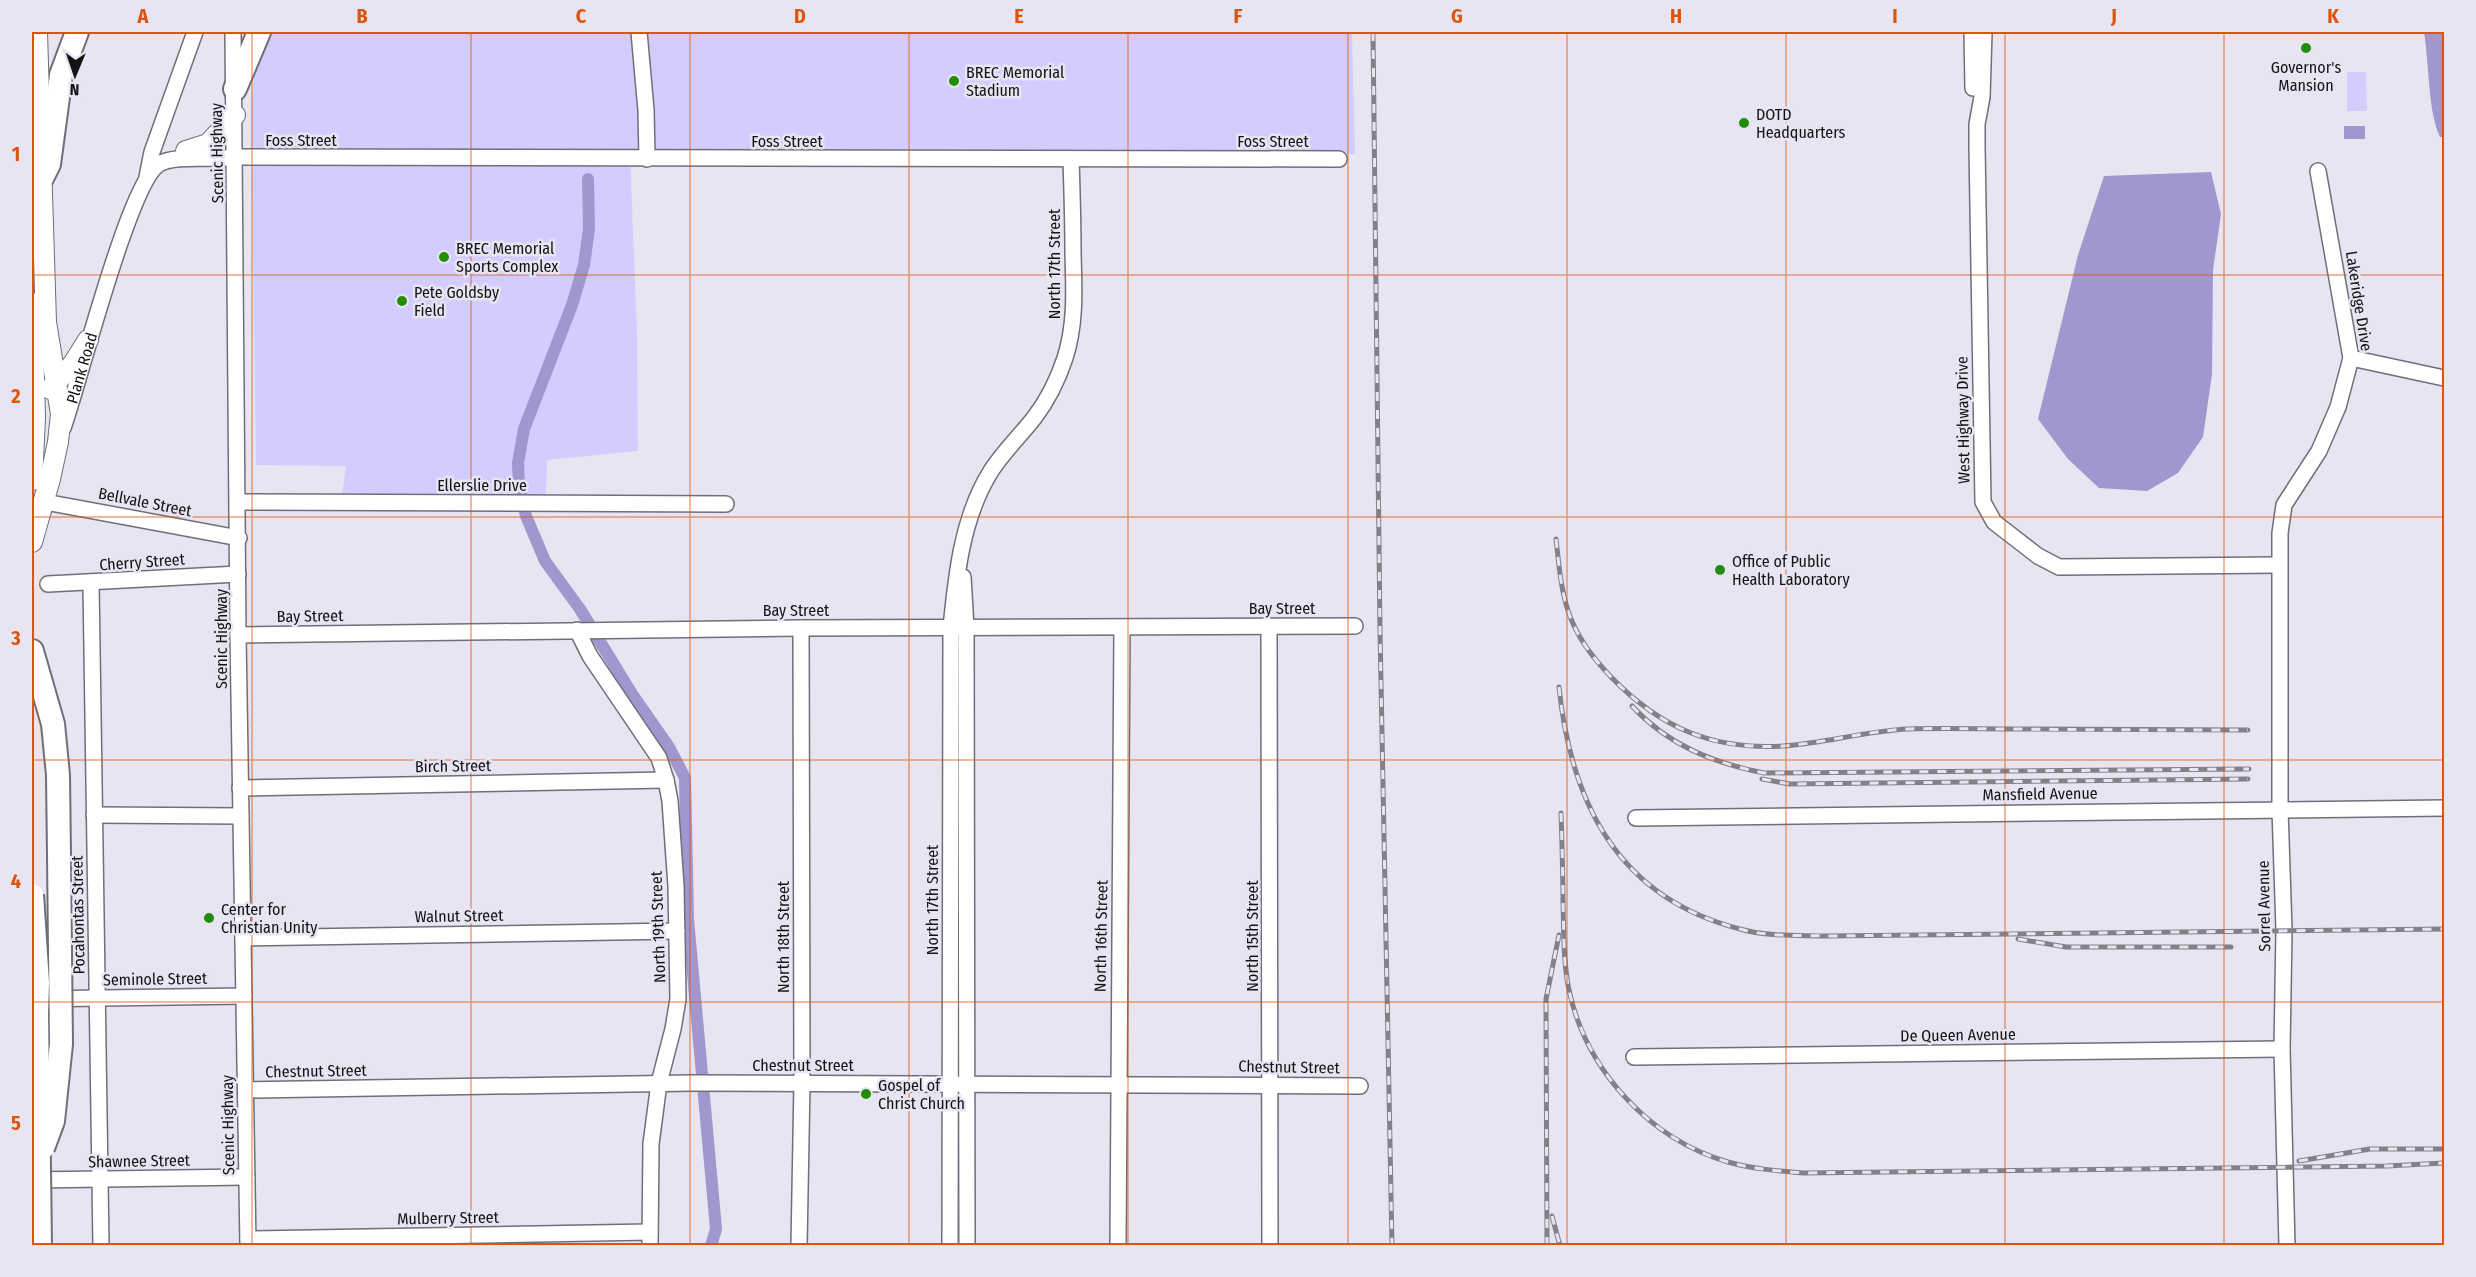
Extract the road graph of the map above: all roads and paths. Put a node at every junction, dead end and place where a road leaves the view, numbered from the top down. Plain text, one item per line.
1 (38, 32) edge
2 (77, 32) edge
3 (195, 32) edge
4 (233, 32) edge
5 (259, 32) edge
6 (639, 32) edge
7 (1972, 32) edge
8 (1984, 32) edge
9 (235, 89) junction
10 (235, 115) junction
11 (1977, 124) junction
12 (186, 151) junction
13 (236, 157) junction
14 (151, 159) junction
15 (647, 159) junction
16 (1071, 159) junction
17 (1339, 159) dead end
18 (2318, 171) dead end
19 (42, 178) junction
20 (142, 188) junction
21 (32, 277) edge
22 (48, 338) junction
23 (86, 344) junction
24 (2351, 358) junction
25 (2445, 378) edge
26 (56, 381) junction
27 (35, 418) junction
28 (58, 442) junction
29 (32, 480) edge
30 (45, 502) junction
31 (238, 502) junction
32 (726, 504) dead end
33 (238, 538) junction
34 (32, 542) edge
35 (2278, 565) junction
36 (238, 574) junction
37 (91, 583) junction
38 (48, 584) dead end
39 (1269, 626) junction
40 (1355, 626) dead end
41 (801, 628) junction
42 (958, 628) junction
43 (1122, 628) junction
44 (581, 630) junction
45 (238, 635) junction
46 (32, 651) edge
47 (666, 780) junction
48 (240, 788) junction
49 (951, 795) junction
50 (967, 795) junction
51 (2445, 808) edge
52 (2280, 809) junction
53 (94, 815) junction
54 (241, 816) junction
55 (1636, 818) dead end
56 (32, 895) edge
57 (677, 931) junction
58 (243, 938) junction
59 (244, 996) junction
60 (98, 998) junction
61 (32, 999) edge
62 (2282, 1049) junction
63 (1634, 1057) dead end
64 (659, 1083) junction
65 (802, 1083) junction
66 (950, 1084) junction
67 (967, 1084) junction
68 (1118, 1084) junction
69 (1270, 1085) junction
70 (1360, 1086) dead end
71 (246, 1090) junction
72 (34, 1172) edge
73 (247, 1178) junction
74 (100, 1179) junction
75 (650, 1239) edge
76 (248, 1242) edge
77 (950, 1243) edge
78 (967, 1243) edge
79 (40, 1245) edge
80 (101, 1245) edge
81 (800, 1245) edge
82 (1118, 1245) edge
83 (1270, 1245) edge
84 (2287, 1245) edge

1 - 19 main road
2 - 19 highway
3 - 14 street, Plank Road
4 - 9 street, Scenic Highway
5 - 9 highway
6 - 15 street
7 - 11 street, West Highway Drive
8 - 11 street, West Highway Drive
9 - 10 street, Scenic Highway
10 - 12 main road
10 - 13 street, Scenic Highway
11 - 35 street, West Highway Drive
12 - 13 street
12 - 14 street
13 - 15 street, Foss Street
13 - 20 street, Plank Road
13 - 31 street, Scenic Highway
14 - 20 street, Plank Road
15 - 16 street, Foss Street
16 - 17 street, Foss Street
16 - 42 street, North 17th Street
18 - 24 street, Lakeridge Drive
19 - 22 main road
20 - 23 street, Plank Road
21 - 27 main road
22 - 23 main road
22 - 26 main road
23 - 26 main road
23 - 28 street, Plank Road
24 - 25 street
24 - 35 street, Lakeridge Drive
26 - 27 main road
26 - 28 main road
27 - 29 main road
28 - 30 main road, Plank Road
30 - 33 street, Bellvale Street
30 - 34 main road, Plank Road
31 - 32 street, Ellerslie Drive
31 - 33 street, Scenic Highway
33 - 36 street, Scenic Highway
35 - 52 street, Sorrel Avenue
36 - 37 street, Cherry Street
36 - 45 street, Scenic Highway
37 - 38 street, Cherry Street
37 - 53 street, Pocahontas Street
39 - 40 street, Bay Street
39 - 43 street, Bay Street
39 - 69 street, North 15th Street
41 - 42 street, Bay Street
41 - 44 street, Bay Street
41 - 65 street, North 18th Street
42 - 43 street, Bay Street
42 - 49 street, North 17th Street
42 - 50 street, North 17th Street
43 - 68 street, North 16th Street
44 - 45 street, Bay Street
44 - 47 street, North 19th Street
45 - 48 street, Scenic Highway
46 - 72 highway, bridge
47 - 48 street, Birch Street
47 - 57 street, North 19th Street
48 - 54 street, Scenic Highway
49 - 50 street
49 - 66 street, North 17th Street
50 - 67 street, North 17th Street
51 - 52 street, Mansfield Avenue
52 - 55 street, Mansfield Avenue
52 - 62 street, Sorrel Avenue
53 - 54 street
53 - 60 street, Pocahontas Street
54 - 58 street, Scenic Highway
56 - 72 highway, bridge
57 - 58 street, Walnut Street
57 - 64 street, North 19th Street
58 - 59 street, Scenic Highway
59 - 60 street, Seminole Street
59 - 71 street, Scenic Highway
60 - 61 street, Seminole Street
60 - 74 street, Pocahontas Street
62 - 63 street, De Queen Avenue
62 - 84 street, Sorrel Avenue
64 - 65 street, Chestnut Street
64 - 71 street, Chestnut Street
64 - 75 street, North 19th Street
65 - 66 street, Chestnut Street
65 - 81 street, North 18th Street
66 - 67 street, Chestnut Street
66 - 77 street, North 17th Street
67 - 68 street, Chestnut Street
67 - 78 street, North 17th Street
68 - 69 street, Chestnut Street
68 - 82 street, North 16th Street
69 - 70 street, Chestnut Street
69 - 83 street, North 15th Street
71 - 73 street, Scenic Highway
72 - 74 street, Shawnee Street
72 - 79 highway, bridge
73 - 74 street, Shawnee Street
73 - 76 street, Scenic Highway
74 - 80 street, Pocahontas Street
75 - 76 street, Mulberry Street
77 - 78 street

